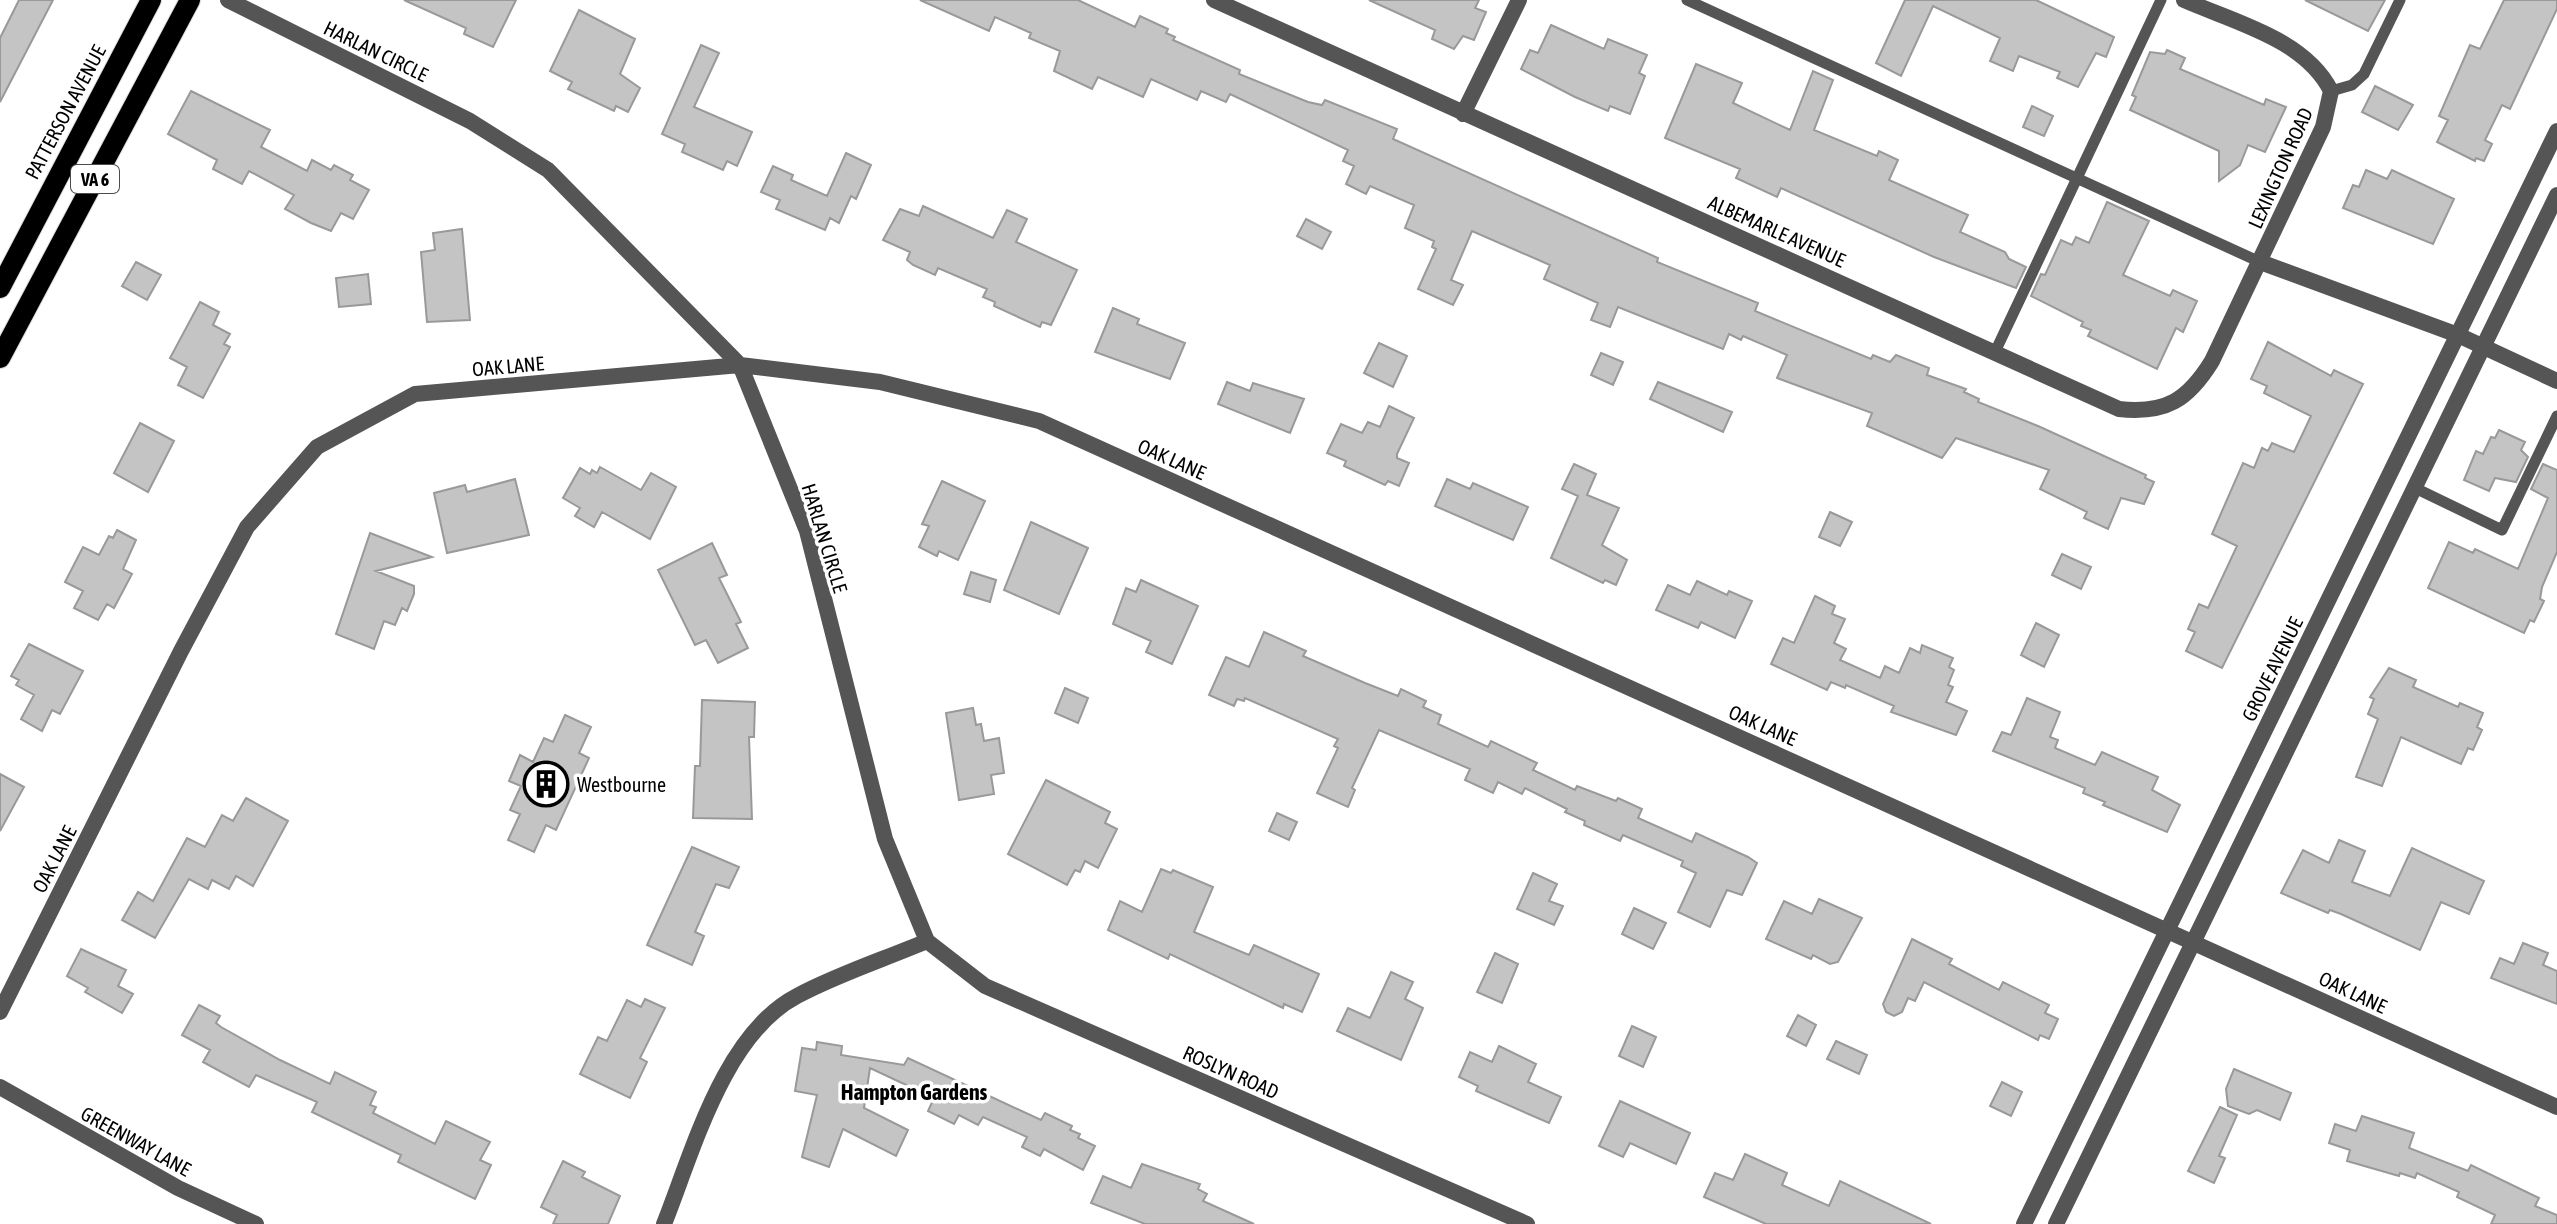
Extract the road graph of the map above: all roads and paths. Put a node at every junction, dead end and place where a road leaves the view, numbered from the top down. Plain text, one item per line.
1 (151, 0) edge
2 (190, 0) edge
3 (228, 0) edge
4 (1214, 0) edge
5 (1519, 0) edge
6 (1687, 0) edge
7 (2161, 0) edge
8 (2184, 0) edge
9 (2400, 0) edge
10 (2331, 91) junction
11 (1463, 114) junction
12 (2557, 131) edge
13 (2077, 178) junction
14 (2557, 195) edge
15 (2260, 262) junction
16 (0, 288) edge
17 (2458, 335) junction
18 (2483, 347) junction
19 (1995, 352) junction
20 (0, 358) edge
21 (740, 365) junction
22 (2557, 381) edge
23 (2557, 416) edge
24 (2415, 488) junction
25 (2167, 929) junction
26 (927, 941) junction
27 (2194, 941) junction
28 (0, 1012) edge
29 (0, 1087) edge
30 (2557, 1107) edge
31 (256, 1224) edge
32 (664, 1224) edge
33 (1527, 1224) edge
34 (2024, 1224) edge
35 (2056, 1224) edge

1 - 16 main road, PATTERSON AVENUE / VA 6
2 - 20 main road, VA 6
3 - 21 street, HARLAN CIRCLE
4 - 11 street, ALBEMARLE AVENUE
5 - 11 street
6 - 13 lane
7 - 13 lane
8 - 10 street, LEXINGTON ROAD
9 - 10 lane
10 - 15 street, LEXINGTON ROAD
11 - 19 street, ALBEMARLE AVENUE
12 - 17 street, GROVE AVENUE
13 - 15 lane
13 - 19 lane
14 - 18 street
15 - 17 street, LEXINGTON ROAD
15 - 19 street, ALBEMARLE AVENUE
17 - 18 street, LEXINGTON ROAD
17 - 25 street, GROVE AVENUE
18 - 22 street, LEXINGTON ROAD
18 - 24 street
21 - 25 street, OAK LANE
21 - 26 street, HARLAN CIRCLE
21 - 28 street, OAK LANE
23 - 24 lane
24 - 27 street
25 - 27 street, OAK LANE
25 - 34 street, GROVE AVENUE
26 - 32 street
26 - 33 street, ROSLYN ROAD
27 - 30 street, OAK LANE
27 - 35 street
29 - 31 street, GREENWAY LANE

